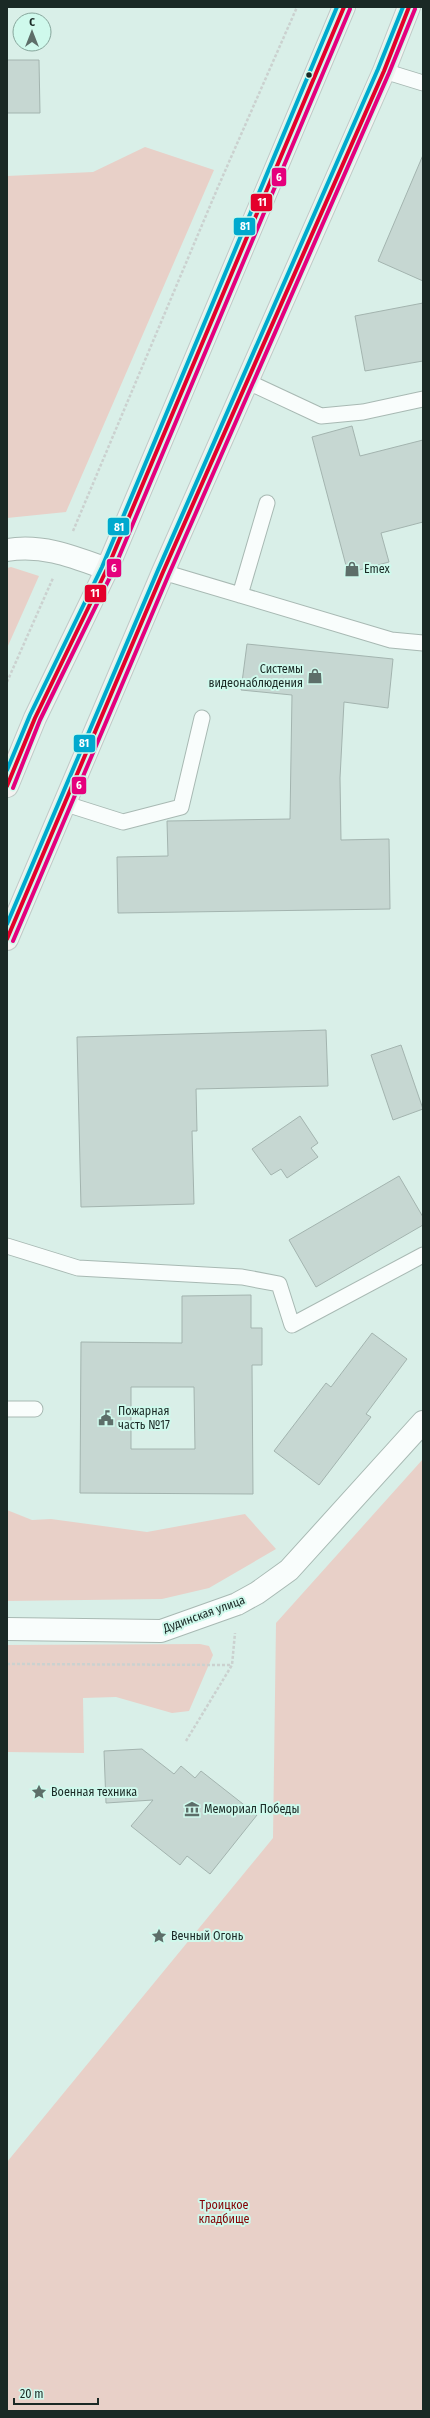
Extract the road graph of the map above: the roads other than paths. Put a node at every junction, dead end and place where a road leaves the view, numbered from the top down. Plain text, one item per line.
1 (344, 7) edge
2 (409, 7) edge
3 (384, 71) junction
4 (423, 84) edge
5 (246, 381) junction
6 (423, 399) edge
7 (267, 503) dead end
8 (7, 550) edge
9 (107, 569) junction
10 (163, 572) junction
11 (240, 595) junction
12 (423, 643) edge
13 (202, 718) dead end
14 (7, 786) edge
15 (63, 803) junction
16 (7, 939) edge
17 (7, 1246) edge
18 (423, 1255) edge
19 (7, 1409) edge
20 (35, 1409) dead end
21 (423, 1422) edge
22 (7, 1629) edge

1 - 9 main road
2 - 3 main road
3 - 4 lane
3 - 5 main road
5 - 6 lane
5 - 10 main road
7 - 11 lane
8 - 9 street
9 - 14 main road
10 - 11 lane
10 - 15 main road
11 - 12 lane
13 - 15 lane
15 - 16 main road
17 - 18 lane
19 - 20 lane
21 - 22 street, Дудинская улица

